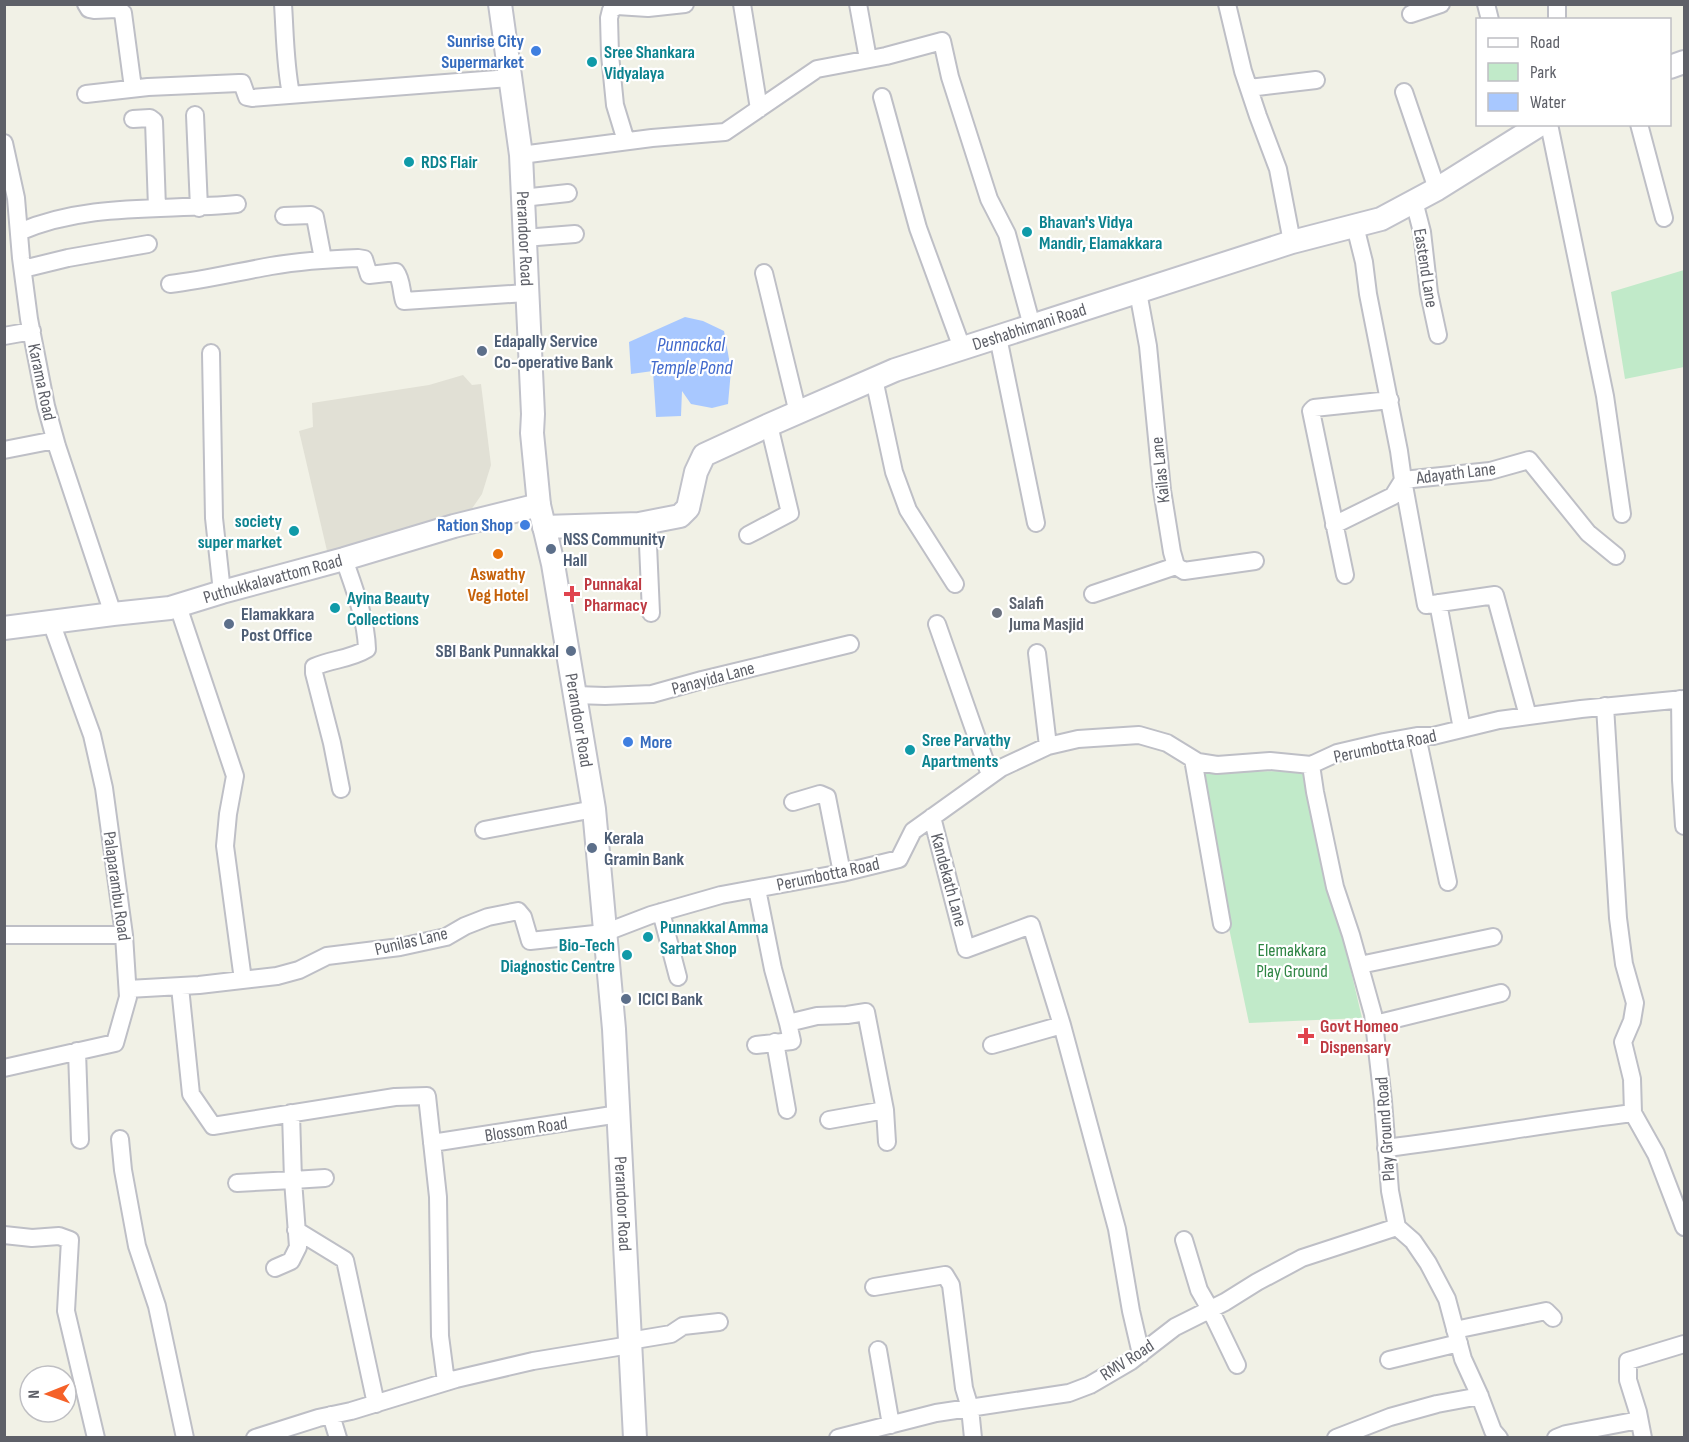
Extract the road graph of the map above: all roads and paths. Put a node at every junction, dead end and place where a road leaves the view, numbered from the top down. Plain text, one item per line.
1 (86, 4) edge
2 (283, 4) edge
3 (500, 4) edge
4 (685, 4) edge
5 (742, 4) edge
6 (858, 4) edge
7 (1227, 4) edge
8 (1441, 4) edge
9 (1411, 14) dead end
10 (868, 59) junction
11 (510, 78) junction
12 (1316, 80) dead end
13 (133, 88) junction
14 (1248, 88) junction
15 (1404, 92) dead end
16 (86, 94) dead end
17 (291, 94) junction
18 (882, 98) dead end
19 (759, 109) junction
20 (195, 115) dead end
21 (133, 119) dead end
22 (1549, 126) edge
23 (1640, 126) edge
24 (1529, 128) edge
25 (626, 141) junction
26 (4, 144) edge
27 (521, 155) junction
28 (1437, 189) junction
29 (568, 193) dead end
30 (522, 198) junction
31 (1413, 201) junction
32 (237, 204) dead end
33 (156, 208) junction
34 (199, 208) junction
35 (284, 216) dead end
36 (1664, 218) dead end
37 (1355, 226) junction
38 (19, 232) junction
39 (575, 234) dead end
40 (524, 238) junction
41 (1292, 242) junction
42 (148, 244) dead end
43 (323, 259) junction
44 (23, 268) junction
45 (764, 273) dead end
46 (170, 284) dead end
47 (1138, 292) junction
48 (526, 293) junction
49 (1032, 326) junction
50 (32, 331) junction
51 (1438, 335) dead end
52 (4, 336) edge
53 (998, 337) junction
54 (962, 348) junction
55 (211, 353) dead end
56 (874, 379) junction
57 (1390, 400) junction
58 (798, 413) junction
59 (769, 425) junction
60 (55, 440) junction
61 (4, 450) edge
62 (1403, 480) junction
63 (539, 505) junction
64 (1622, 514) dead end
65 (647, 522) junction
66 (1036, 523) dead end
67 (1334, 525) junction
68 (544, 527) junction
69 (748, 535) dead end
70 (1616, 556) dead end
71 (344, 559) junction
72 (1255, 561) dead end
73 (1176, 566) junction
74 (1345, 575) dead end
75 (955, 584) dead end
76 (222, 592) junction
77 (1093, 594) dead end
78 (1438, 603) junction
79 (178, 606) junction
80 (651, 613) dead end
81 (113, 614) junction
82 (51, 622) junction
83 (937, 624) dead end
84 (5, 625) edge
85 (850, 644) dead end
86 (1037, 653) dead end
87 (575, 695) junction
88 (1682, 699) edge
89 (1605, 706) junction
90 (1528, 716) junction
91 (1462, 729) junction
92 (1417, 736) junction
93 (1048, 746) junction
94 (1193, 759) junction
95 (1311, 765) junction
96 (990, 775) junction
97 (1683, 780) edge
98 (340, 789) dead end
99 (793, 802) dead end
100 (594, 809) junction
101 (932, 817) junction
102 (1684, 826) edge
103 (484, 830) dead end
104 (842, 873) junction
105 (1448, 882) dead end
106 (757, 889) junction
107 (660, 912) junction
108 (1222, 924) dead end
109 (604, 933) junction
110 (4, 935) edge
111 (124, 935) junction
112 (1493, 938) dead end
113 (1359, 965) junction
114 (678, 977) dead end
115 (243, 980) junction
116 (180, 987) junction
117 (128, 989) junction
118 (1502, 993) dead end
119 (788, 1023) junction
120 (1375, 1024) junction
121 (1062, 1025) junction
122 (775, 1042) junction
123 (756, 1045) dead end
124 (992, 1045) dead end
125 (77, 1051) junction
126 (4, 1068) edge
127 (786, 1110) dead end
128 (885, 1110) junction
129 (291, 1113) junction
130 (1633, 1113) junction
131 (619, 1114) junction
132 (829, 1120) dead end
133 (120, 1139) dead end
134 (80, 1140) dead end
135 (887, 1142) dead end
136 (432, 1143) junction
137 (1386, 1148) junction
138 (325, 1178) dead end
139 (293, 1180) junction
140 (237, 1183) dead end
141 (1397, 1227) junction
142 (1684, 1227) edge
143 (296, 1230) junction
144 (4, 1235) edge
145 (1184, 1240) dead end
146 (275, 1268) dead end
147 (874, 1287) dead end
148 (1210, 1310) junction
149 (1553, 1318) dead end
150 (720, 1322) dead end
151 (1457, 1336) junction
152 (630, 1343) junction
153 (1684, 1344) edge
154 (878, 1350) dead end
155 (1141, 1354) junction
156 (1389, 1360) dead end
157 (1237, 1365) dead end
158 (446, 1382) junction
159 (1480, 1396) junction
160 (375, 1404) junction
161 (970, 1408) junction
162 (331, 1415) junction
163 (1640, 1420) junction
164 (891, 1425) junction
165 (869, 1434) edge
166 (96, 1437) edge
167 (185, 1437) edge
168 (255, 1437) edge
169 (338, 1437) edge
170 (635, 1437) edge
171 (838, 1437) edge
172 (973, 1437) edge
173 (1336, 1437) edge
174 (1499, 1437) edge
175 (1556, 1437) edge
176 (1642, 1437) edge

1 - 13 street
2 - 17 street
3 - 11 street, Perandoor Road
4 - 25 street
5 - 19 street
6 - 10 street
7 - 14 street
8 - 9 street
10 - 19 street
10 - 49 street
11 - 17 street
11 - 27 street, Perandoor Road
12 - 14 street
13 - 16 street
13 - 17 street
14 - 41 street
15 - 28 street
18 - 54 street
19 - 25 street
20 - 34 street
21 - 33 street
22 - 64 street
23 - 36 street
24 - 28 street, Deshabhimani Road
25 - 27 street
26 - 38 street, Karama Road
27 - 30 street, Perandoor Road
28 - 31 street, Deshabhimani Road
29 - 30 street
30 - 40 street, Perandoor Road
31 - 37 street, Deshabhimani Road
31 - 51 street, Eastend Lane
32 - 34 street
33 - 34 street
33 - 38 street
35 - 43 street
37 - 41 street, Deshabhimani Road
37 - 57 street, Adayath Lane
38 - 44 street, Karama Road
39 - 40 street
40 - 48 street, Perandoor Road
41 - 47 street, Deshabhimani Road
42 - 44 street
43 - 46 street
43 - 48 street
44 - 50 street, Karama Road
45 - 58 street
47 - 49 street, Deshabhimani Road
47 - 73 street, Kailas Lane
48 - 63 street, Perandoor Road
49 - 53 street, Deshabhimani Road
50 - 52 street
50 - 60 street, Karama Road
53 - 54 street, Deshabhimani Road
53 - 66 street
54 - 56 street, Deshabhimani Road
55 - 76 street
56 - 58 street, Deshabhimani Road
56 - 75 street
57 - 62 street, Adayath Lane
57 - 67 street
58 - 59 street, Deshabhimani Road
59 - 65 street, Deshabhimani Road
59 - 69 street
60 - 61 street
60 - 81 street, Karama Road
62 - 67 street
62 - 70 street, Adayath Lane
62 - 78 street
63 - 68 street, Perandoor Road
63 - 71 street, Puthukkalavattom Road
65 - 68 street, Deshabhimani Road
65 - 80 street
67 - 74 street
68 - 87 street, Perandoor Road
71 - 76 street, Puthukkalavattom Road
71 - 98 street
72 - 73 street
73 - 77 street
76 - 79 street, Puthukkalavattom Road
78 - 90 street
78 - 91 street
79 - 81 street, Puthukkalavattom Road
79 - 115 street
81 - 82 street, Puthukkalavattom Road
82 - 84 street, Puthukkalavattom Road
82 - 111 street, Palaparambu Road
83 - 96 street
85 - 87 street, Panayida Lane
86 - 93 street
87 - 100 street, Perandoor Road
88 - 89 street, Perumbotta Road
88 - 97 street
89 - 90 street, Perumbotta Road
89 - 130 street
90 - 91 street, Perumbotta Road
91 - 92 street, Perumbotta Road
92 - 95 street, Perumbotta Road
92 - 105 street
93 - 94 street, Perumbotta Road
93 - 96 street, Perumbotta Road
94 - 95 street, Perumbotta Road
94 - 108 street
95 - 113 street, Play Ground Road
96 - 101 street, Perumbotta Road
97 - 102 street
99 - 104 street
100 - 103 street
100 - 109 street, Perandoor Road
101 - 104 street, Perumbotta Road
101 - 121 street, Kandekath Lane
104 - 106 street, Perumbotta Road
106 - 107 street, Perumbotta Road
106 - 119 street
107 - 109 street, Perumbotta Road
107 - 114 street
109 - 115 street, Punilas Lane
109 - 131 street, Perandoor Road
110 - 111 street
111 - 117 street, Palaparambu Road
112 - 113 street
113 - 120 street, Play Ground Road
115 - 116 street, Punilas Lane
116 - 117 street, Punilas Lane
116 - 129 street
117 - 125 street, Palaparambu Road
118 - 120 street
119 - 122 street
119 - 128 street
120 - 137 street, Play Ground Road
121 - 124 street
121 - 155 street
122 - 123 street
122 - 127 street
125 - 126 street, Palaparambu Road
125 - 134 street
128 - 132 street
128 - 135 street
129 - 136 street
129 - 139 street
130 - 137 street
130 - 142 street
131 - 136 street, Blossom Road
131 - 152 street, Perandoor Road
133 - 167 street
136 - 158 street
137 - 141 street, Play Ground Road
138 - 139 street
139 - 140 street
139 - 143 street
141 - 148 street, RMV Road
141 - 151 street
143 - 146 street
143 - 160 street
144 - 166 street
145 - 148 street
147 - 161 street
148 - 155 street, RMV Road
148 - 157 street
149 - 151 street
150 - 152 street
151 - 156 street
151 - 159 street
152 - 158 street
152 - 170 street, Perandoor Road
153 - 163 street
154 - 164 street
155 - 161 street, RMV Road
158 - 160 street
159 - 173 street
159 - 174 street
160 - 162 street
161 - 164 street, RMV Road
161 - 172 street
162 - 168 street
162 - 169 street
163 - 175 street
163 - 176 street
164 - 165 street, RMV Road
165 - 171 street, RMV Road

